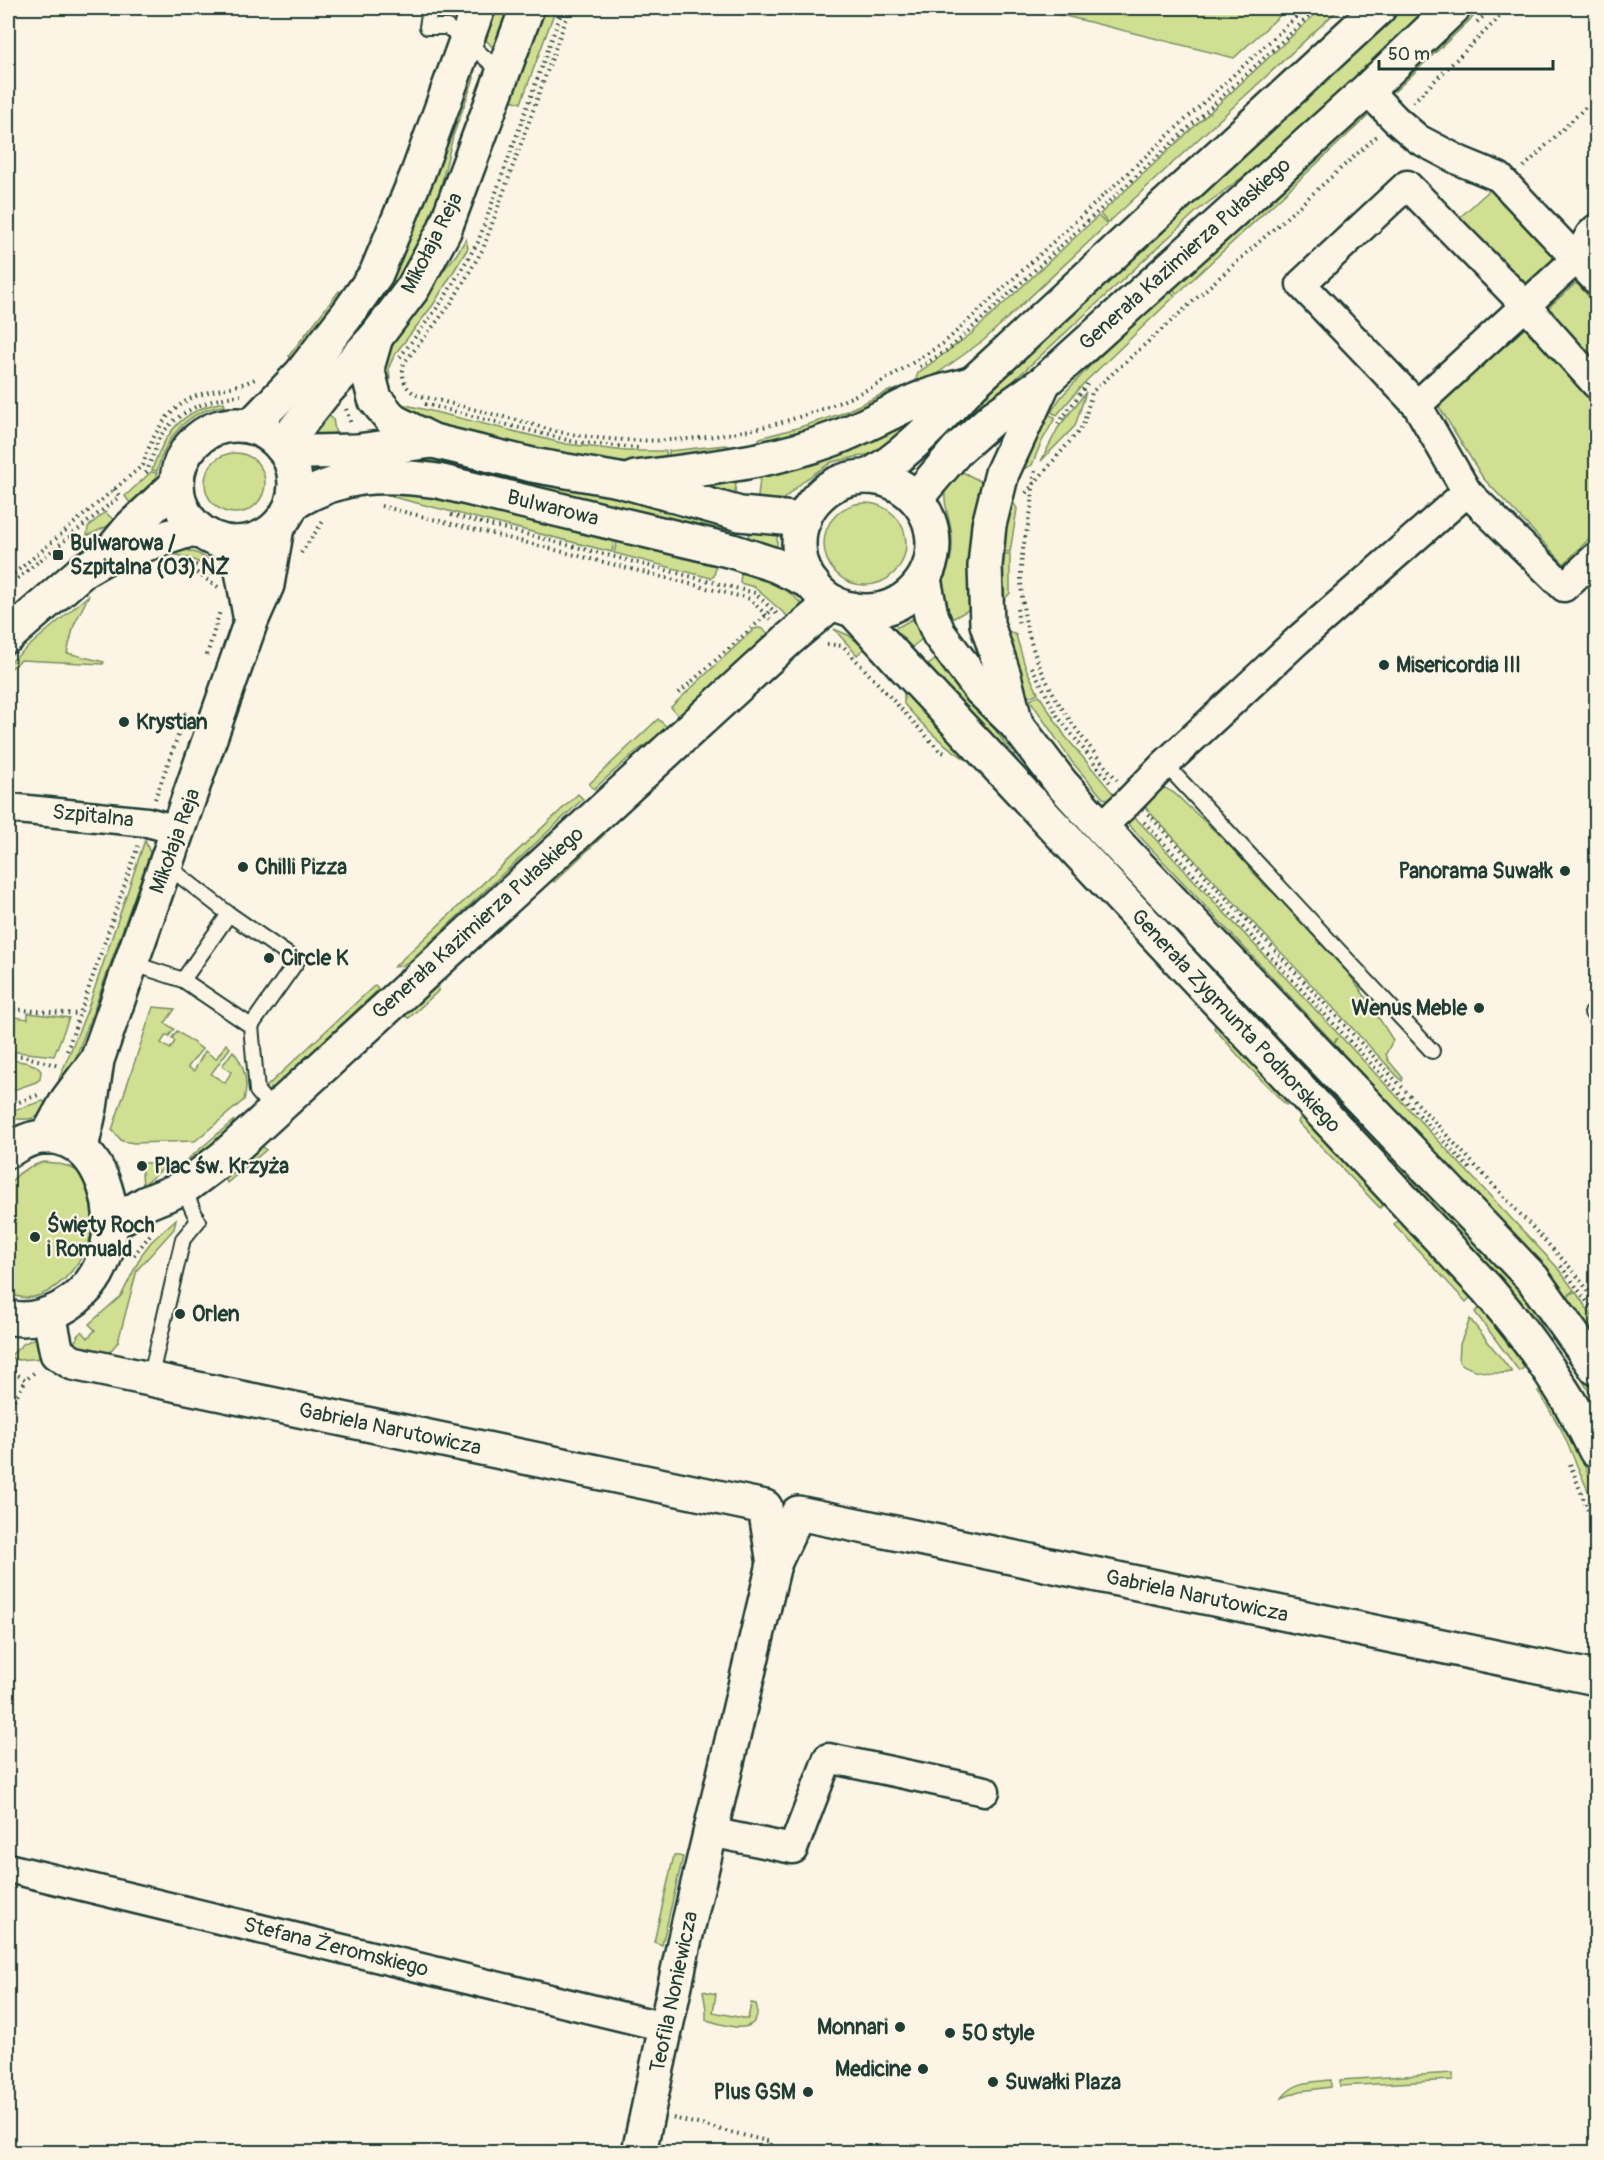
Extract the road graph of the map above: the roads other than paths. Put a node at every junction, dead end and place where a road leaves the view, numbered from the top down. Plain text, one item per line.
1 (430, 8) edge
2 (478, 8) edge
3 (527, 8) edge
4 (1379, 8) edge
5 (1453, 8) edge
6 (466, 41) junction
7 (503, 74) junction
8 (1367, 90) junction
9 (1596, 229) edge
10 (1576, 259) junction
11 (1596, 280) edge
12 (1526, 306) junction
13 (387, 349) junction
14 (1044, 382) junction
15 (972, 384) junction
16 (1596, 384) edge
17 (1417, 405) junction
18 (251, 426) junction
19 (433, 441) junction
20 (282, 446) junction
21 (867, 477) junction
22 (619, 480) junction
23 (176, 485) junction
24 (1467, 492) junction
25 (916, 498) junction
26 (284, 516) junction
27 (804, 520) junction
28 (196, 528) junction
29 (144, 530) junction
30 (237, 543) junction
31 (1596, 557) edge
32 (924, 579) junction
33 (832, 598) junction
34 (251, 621) junction
35 (8, 636) edge
36 (1017, 724) junction
37 (1165, 764) junction
38 (8, 808) edge
39 (1101, 827) junction
40 (178, 830) junction
41 (166, 865) junction
42 (230, 914) junction
43 (131, 963) junction
44 (183, 980) junction
45 (251, 1026) junction
46 (1432, 1051) dead end
47 (97, 1060) junction
48 (273, 1110) junction
49 (21, 1141) edge
50 (81, 1148) junction
51 (183, 1188) junction
52 (110, 1225) junction
53 (49, 1314) junction
54 (10, 1322) edge
55 (1596, 1368) edge
56 (150, 1379) junction
57 (1583, 1456) edge
58 (765, 1507) joint
59 (798, 1513) joint
60 (774, 1564) junction
61 (1596, 1678) edge
62 (985, 1791) dead end
63 (710, 1832) junction
64 (8, 1868) edge
65 (665, 2027) junction
66 (8, 2070) edge
67 (8, 2076) edge
68 (639, 2152) edge

1 - 6 lane
2 - 6 main road, Mikołaja Reja
3 - 7 main road, Mikołaja Reja
4 - 15 main road
5 - 8 main road, Generała Kazimierza Pułaskiego
6 - 7 lane
6 - 18 main road, Mikołaja Reja
7 - 13 main road, Mikołaja Reja
8 - 10 street
8 - 14 main road, Generała Kazimierza Pułaskiego
9 - 10 street
10 - 11 street
10 - 12 street
12 - 16 street
12 - 17 street
12 - 17 street
13 - 19 main road
13 - 20 main road, Mikołaja Reja
14 - 25 main road, Generała Kazimierza Pułaskiego
14 - 36 main road
15 - 21 main road
15 - 22 main road
17 - 24 street
18 - 20 main road
18 - 23 main road
19 - 20 main road, Bulwarowa
19 - 22 main road, Bulwarowa
20 - 26 main road
21 - 25 main road
21 - 27 main road
22 - 27 main road, Bulwarowa
23 - 28 main road
23 - 29 main road
24 - 31 street
24 - 37 street
25 - 32 main road
26 - 30 main road
26 - 33 main road, Bulwarowa
26 - 34 main road, Mikołaja Reja
27 - 33 main road
28 - 29 main road
28 - 30 main road
29 - 35 main road
30 - 34 main road, Mikołaja Reja
32 - 33 main road
32 - 36 main road, Generała Zygmunta Podhorskiego
33 - 48 main road, Generała Kazimierza Pułaskiego
33 - 57 main road, Generała Zygmunta Podhorskiego
34 - 40 main road, Mikołaja Reja
36 - 39 main road, Generała Zygmunta Podhorskiego
37 - 39 street
37 - 46 lane
38 - 40 street, Szpitalna
39 - 55 main road, Generała Zygmunta Podhorskiego
40 - 41 main road, Mikołaja Reja
41 - 42 lane
41 - 43 main road, Mikołaja Reja
42 - 44 lane
42 - 45 lane
43 - 44 lane
43 - 47 main road, Mikołaja Reja
44 - 45 lane
45 - 48 lane
47 - 49 main road
47 - 50 main road
48 - 51 main road, Generała Kazimierza Pułaskiego
49 - 50 main road
50 - 52 main road
51 - 52 main road, Generała Kazimierza Pułaskiego
51 - 56 lane
52 - 53 main road
53 - 54 main road
53 - 56 main road, Gabriela Narutowicza
56 - 58 main road, Gabriela Narutowicza
58 - 60 main road, Teofila Noniewicza
59 - 60 main road, Teofila Noniewicza
59 - 61 main road, Gabriela Narutowicza
60 - 63 main road, Teofila Noniewicza
62 - 63 street
63 - 65 main road, Teofila Noniewicza
64 - 65 street, Stefana Żeromskiego
65 - 68 main road, Teofila Noniewicza
66 - 67 lane

